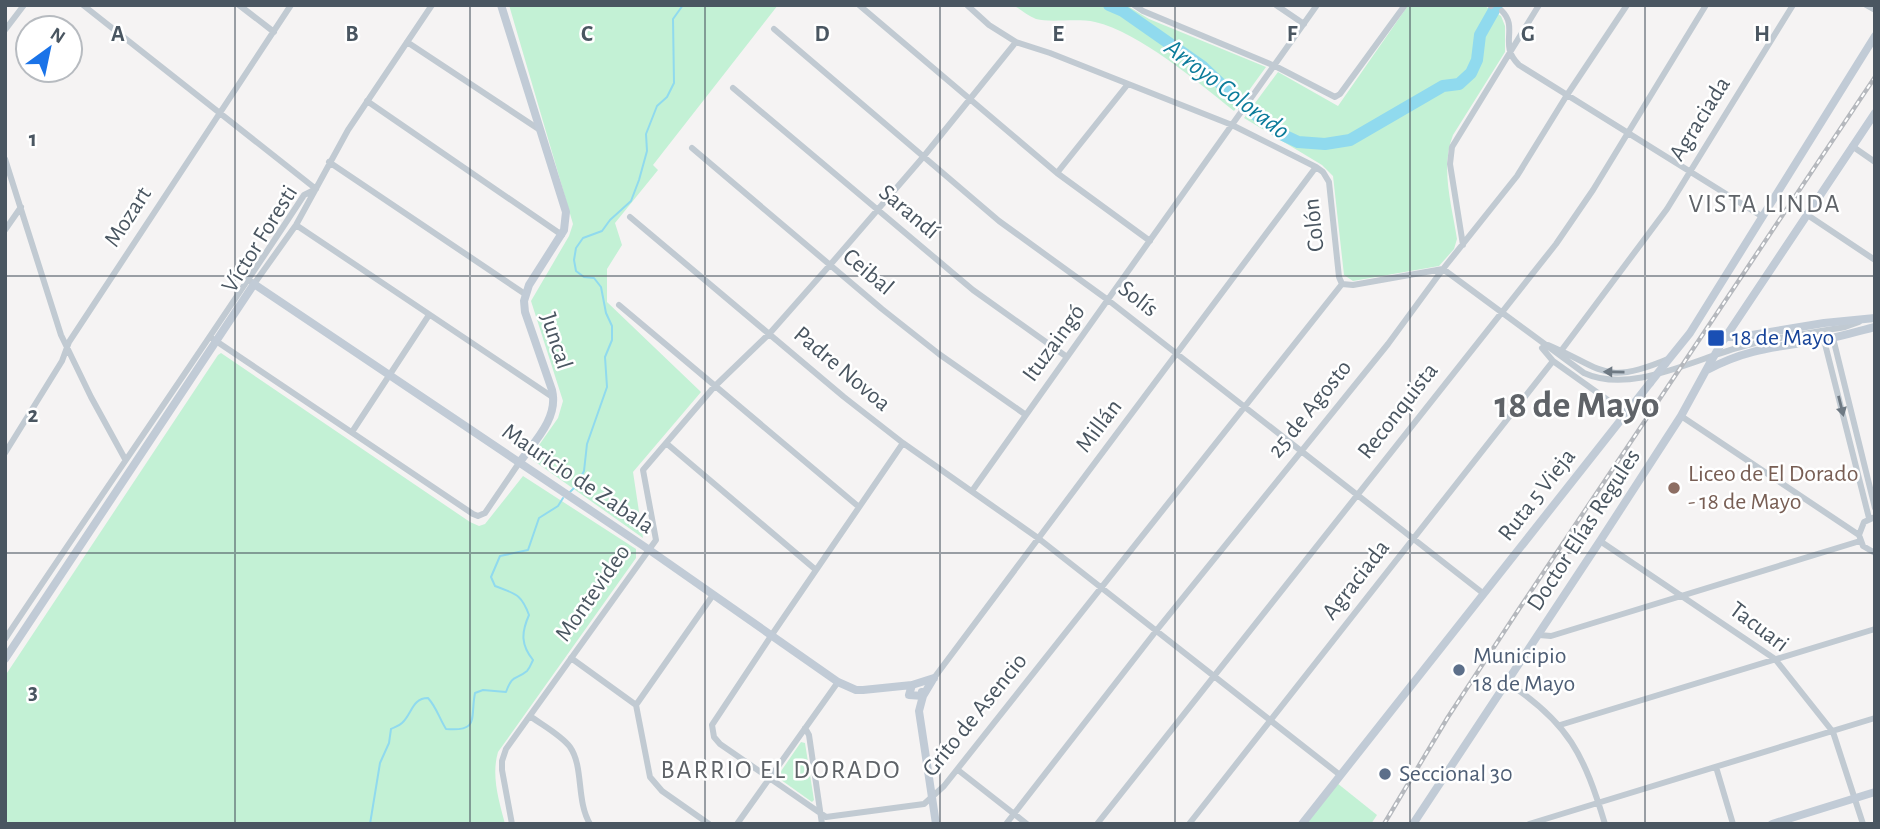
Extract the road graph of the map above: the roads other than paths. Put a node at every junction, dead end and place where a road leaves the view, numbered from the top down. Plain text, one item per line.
1 (24, 5) edge
2 (83, 5) edge
3 (239, 5) edge
4 (291, 5) edge
5 (432, 5) edge
6 (501, 5) edge
7 (859, 5) edge
8 (967, 5) edge
9 (1134, 5) edge
10 (1276, 5) edge
11 (1317, 5) edge
12 (1405, 5) edge
13 (1539, 5) edge
14 (1627, 5) edge
15 (1706, 5) edge
16 (1793, 5) edge
17 (1866, 5) edge
18 (1875, 10) edge
19 (1502, 11) dead end
20 (1304, 24) junction
21 (774, 29) dead end
22 (5, 30) edge
23 (274, 32) junction
24 (1875, 36) edge
25 (407, 42) junction
26 (1016, 42) junction
27 (1509, 51) junction
28 (1275, 66) junction
29 (1128, 84) junction
30 (733, 88) dead end
31 (1567, 94) junction
32 (969, 100) junction
33 (367, 101) junction
34 (220, 113) junction
35 (1875, 113) edge
36 (1232, 125) junction
37 (541, 131) junction
38 (1628, 132) junction
39 (1852, 146) junction
40 (692, 148) dead end
41 (924, 156) junction
42 (5, 159) edge
43 (329, 162) junction
44 (1875, 162) edge
45 (1316, 167) junction
46 (1691, 171) junction
47 (1057, 173) junction
48 (316, 189) junction
49 (21, 207) junction
50 (877, 210) junction
51 (1806, 214) junction
52 (630, 217) dead end
53 (1763, 217) junction
54 (296, 225) junction
55 (5, 230) edge
56 (562, 235) junction
57 (1150, 241) junction
58 (1463, 245) junction
59 (1875, 260) edge
60 (830, 265) junction
61 (1443, 269) junction
62 (251, 282) junction
63 (1342, 284) junction
64 (525, 294) junction
65 (1108, 300) junction
66 (619, 305) dead end
67 (1500, 313) junction
68 (429, 315) junction
69 (1872, 318) edge
70 (1845, 327) junction
71 (1873, 328) edge
72 (770, 333) junction
73 (213, 339) junction
74 (1828, 339) junction
75 (1536, 340) junction
76 (1724, 340) junction
77 (67, 349) junction
78 (1561, 351) junction
79 (1177, 354) junction
80 (1067, 357) junction
81 (1553, 361) junction
82 (1667, 361) junction
83 (1708, 366) junction
84 (389, 376) junction
85 (714, 387) junction
86 (554, 398) junction
87 (1243, 407) junction
88 (1626, 413) junction
89 (1026, 415) junction
90 (1681, 416) junction
91 (352, 432) junction
92 (666, 443) junction
93 (903, 443) junction
94 (1300, 452) junction
95 (5, 453) edge
96 (125, 459) junction
97 (519, 463) junction
98 (972, 491) junction
99 (1356, 495) junction
100 (859, 507) junction
101 (1875, 508) edge
102 (1872, 517) edge
103 (1038, 538) junction
104 (1860, 538) junction
105 (1413, 539) junction
106 (1601, 541) junction
107 (648, 549) junction
108 (1875, 553) edge
109 (816, 570) junction
110 (1101, 587) junction
111 (1484, 594) junction
112 (713, 595) junction
113 (1681, 596) junction
114 (1875, 629) edge
115 (1156, 631) junction
116 (771, 635) junction
117 (1539, 635) junction
118 (5, 639) edge
119 (571, 658) junction
120 (5, 659) edge
121 (1775, 659) junction
122 (1213, 675) junction
123 (934, 678) junction
124 (838, 682) junction
125 (1508, 683) junction
126 (915, 685) junction
127 (894, 686) junction
128 (909, 695) junction
129 (923, 696) junction
130 (636, 705) junction
131 (919, 711) junction
132 (530, 716) junction
133 (1875, 718) edge
134 (1271, 721) junction
135 (1560, 725) junction
136 (804, 728) junction
137 (1833, 732) junction
138 (1716, 767) junction
139 (958, 770) junction
140 (1340, 775) junction
141 (769, 778) junction
142 (1875, 792) edge
143 (933, 797) junction
144 (1853, 798) junction
145 (1598, 802) junction
146 (1014, 813) junction
147 (821, 816) junction
148 (512, 824) edge
149 (590, 824) edge
150 (709, 824) edge
151 (737, 824) edge
152 (822, 824) edge
153 (936, 824) edge
154 (1006, 824) edge
155 (1027, 824) edge
156 (1097, 824) edge
157 (1189, 824) edge
158 (1302, 824) edge
159 (1413, 824) edge
160 (1529, 824) edge
161 (1605, 824) edge
162 (1733, 824) edge
163 (1772, 824) edge
164 (1863, 824) edge

1 - 22 street
2 - 34 street
3 - 23 street
4 - 23 street, Mozart
5 - 25 street
6 - 37 street
7 - 32 street
8 - 26 street, Colón
9 - 28 street
10 - 20 street
11 - 20 street, Ituzaingó
12 - 28 street
13 - 27 street
14 - 31 street, 25 de Agosto
15 - 38 street, Reconquista
16 - 46 street, Agraciada
17 - 18 street
19 - 27 street
20 - 28 street, Ituzaingó
21 - 41 street, Solís
23 - 34 street, Mozart
24 - 53 street, Ruta 5 Vieja
25 - 33 street
25 - 37 street
26 - 29 street, Colón
26 - 32 street, Montevideo
27 - 31 street
27 - 58 street
28 - 36 street, Ituzaingó
29 - 36 street, Colón
29 - 47 street
30 - 50 street, Sarandí
31 - 38 street
31 - 58 street, 25 de Agosto
32 - 41 street, Montevideo
32 - 47 street
33 - 43 street
33 - 56 street
34 - 48 street
34 - 77 street, Mozart
35 - 39 street, Doctor Elías Regules
36 - 45 street, Colón
36 - 57 street, Ituzaingó
37 - 56 street
38 - 46 street
38 - 67 street, Reconquista
39 - 44 street
39 - 51 street, Doctor Elías Regules
40 - 60 street, Ceibal
41 - 50 street, Montevideo
41 - 65 street, Solís
42 - 49 street
43 - 48 street
43 - 64 street
45 - 63 street, Colón
45 - 79 street, Millán
46 - 53 street
46 - 78 street, Agraciada
47 - 57 street
48 - 54 street, Víctor Foresti
48 - 62 street, Víctor Foresti
49 - 55 street
49 - 77 street
50 - 60 street, Montevideo
50 - 80 street, Sarandí
51 - 59 street
51 - 76 street, Doctor Elías Regules
52 - 72 street, Padre Novoa
53 - 82 street, Ruta 5 Vieja
54 - 62 street, Víctor Foresti
54 - 68 street
56 - 64 street, Juncal
57 - 65 street, Ituzaingó
58 - 61 street, 25 de Agosto
60 - 72 street, Montevideo
60 - 89 street, Ceibal
61 - 63 street, Colón
61 - 67 street
61 - 94 street, 25 de Agosto
62 - 73 street, Víctor Foresti
62 - 84 street, Mauricio de Zabala
63 - 87 street, Grito de Asencio
64 - 86 street, Juncal
65 - 79 street, Solís
65 - 80 street, Ituzaingó
66 - 85 street
67 - 75 street
67 - 99 street, Reconquista
68 - 84 street
68 - 86 street
69 - 70 street
69 - 76 street
70 - 71 street
70 - 75 street
71 - 74 street
72 - 85 street, Montevideo
72 - 93 street, Padre Novoa
73 - 91 street
73 - 96 street, Víctor Foresti
73 - 120 street, Víctor Foresti
74 - 83 street
74 - 101 street
74 -> 102 street
75 - 78 street
75 - 81 street
76 - 83 street, Doctor Elías Regules, bridge
77 - 95 street, Mozart
77 - 96 street
82 -> 78 street
79 - 87 street, Solís
79 - 103 street, Millán
80 - 89 street, Ituzaingó
81 - 88 street
81 - 105 street, Agraciada
82 - 88 street, Ruta 5 Vieja, bridge
83 - 90 street, Doctor Elías Regules
84 - 91 street
84 - 97 street, Mauricio de Zabala
85 - 92 street, Montevideo
85 - 100 street
86 - 97 street, Juncal
87 - 94 street, Solís
87 - 110 street, Grito de Asencio
88 - 111 street, Ruta 5 Vieja
89 - 98 street, Ituzaingó
90 - 104 street
90 - 106 street, Doctor Elías Regules
91 - 97 street, Juncal
92 - 107 street, Montevideo
92 - 109 street
93 - 98 street, Padre Novoa
93 - 100 street
94 - 99 street, Solís
94 - 115 street, 25 de Agosto
96 - 118 street, Víctor Foresti
97 - 107 street, Mauricio de Zabala
98 - 103 street, Padre Novoa
99 - 105 street, Solís
99 - 122 street, Reconquista
100 - 109 street
102 - 104 street
103 - 110 street, Padre Novoa
103 - 123 street, Millán
104 - 108 street
104 - 113 street
105 - 111 street, Solís
105 - 134 street, Agraciada
106 - 113 street, Tacuari
106 - 117 street, Doctor Elías Regules
107 - 112 street, Mauricio de Zabala
107 - 119 street, Montevideo
109 - 116 street
110 - 115 street, Padre Novoa
110 - 139 street, Grito de Asencio
111 - 140 street, Ruta 5 Vieja
112 - 116 street, Mauricio de Zabala
112 - 130 street
113 - 117 street
113 - 121 street, Tacuari
114 - 121 street
115 - 122 street, Padre Novoa
115 - 146 street, 25 de Agosto
116 - 124 street, Mauricio de Zabala
116 - 141 street
117 - 125 street, Doctor Elías Regules
119 - 130 street
119 - 132 street, Montevideo
121 - 135 street
121 - 137 street, Tacuari
122 - 134 street, Padre Novoa
122 - 156 street, Reconquista
123 - 126 street, Mauricio de Zabala
123 - 129 street, Millán
124 - 127 street, Mauricio de Zabala
124 - 136 street
125 - 135 street
125 - 159 street, Doctor Elías Regules
126 - 127 street, Mauricio de Zabala
126 - 128 street
126 - 129 street
127 - 128 street
128 - 129 street
128 - 131 street
129 - 131 street, Millán
130 - 150 street
131 - 143 street
132 - 148 street, Montevideo
132 - 149 street
133 - 137 street
134 - 140 street, Padre Novoa
134 - 157 street, Agraciada
135 - 145 street
136 - 141 street
136 - 147 street
137 - 138 street
137 - 144 street, Tacuari
138 - 145 street
138 - 162 street
139 - 143 street, Grito de Asencio
139 - 146 street
140 - 158 street, Ruta 5 Vieja
141 - 147 street
141 - 151 street
142 - 144 street
143 - 147 street, Grito de Asencio
143 - 153 street
144 - 163 street
144 - 164 street, Tacuari
145 - 160 street
145 - 161 street
146 - 154 street, 25 de Agosto
146 - 155 street
147 - 152 street

